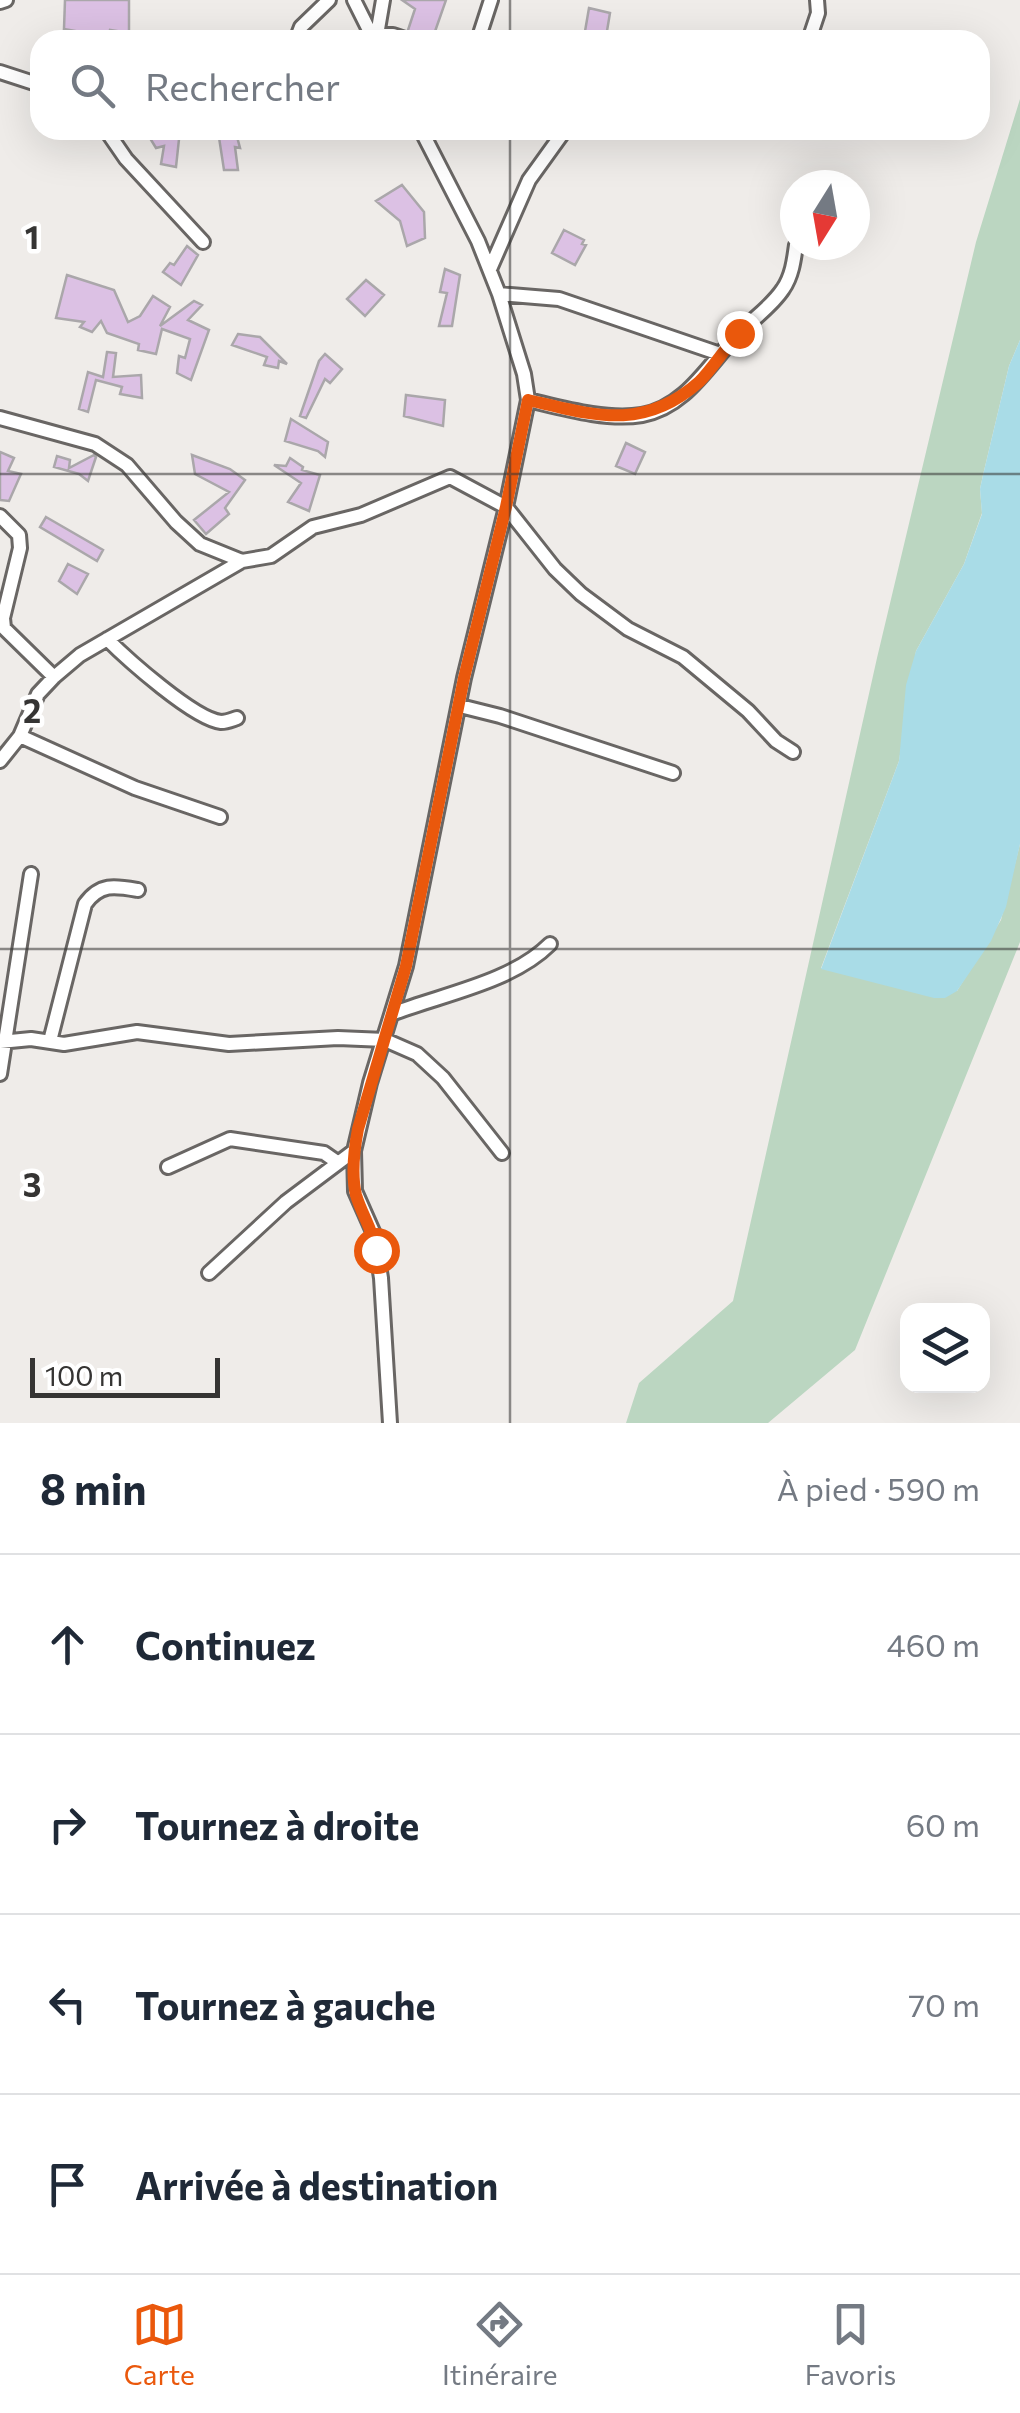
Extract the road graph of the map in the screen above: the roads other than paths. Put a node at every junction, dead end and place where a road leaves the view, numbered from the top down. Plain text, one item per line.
1 (329, 0) edge
2 (354, 0) edge
3 (383, 0) edge
4 (491, 0) edge
5 (817, 0) edge
6 (300, 30) edge
7 (370, 30) edge
8 (376, 30) edge
9 (481, 30) edge
10 (812, 30) edge
11 (0, 72) edge
12 (30, 82) edge
13 (113, 140) edge
14 (426, 140) edge
15 (558, 140) edge
16 (203, 242) dead end
17 (793, 260) edge
18 (490, 269) junction
19 (499, 294) junction
20 (720, 354) junction
21 (528, 400) junction
22 (0, 418) edge
23 (506, 507) junction
24 (0, 516) edge
25 (242, 561) junction
26 (107, 639) junction
27 (54, 677) junction
28 (460, 706) junction
29 (236, 718) dead end
30 (20, 736) junction
31 (793, 752) dead end
32 (0, 761) edge
33 (673, 773) dead end
34 (220, 817) dead end
35 (31, 874) dead end
36 (138, 890) dead end
37 (550, 944) dead end
38 (394, 1013) junction
39 (385, 1040) junction
40 (4, 1042) edge
41 (50, 1042) junction
42 (0, 1074) edge
43 (354, 1151) junction
44 (502, 1153) dead end
45 (337, 1162) junction
46 (168, 1167) dead end
47 (209, 1273) dead end
48 (390, 1423) edge

1 - 6 street
2 - 7 street
3 - 8 street
4 - 9 street
5 - 10 street
11 - 12 street
13 - 16 street
14 - 18 street
15 - 18 street
17 - 20 street
18 - 19 street
19 - 20 street
19 - 21 street
20 - 21 street
21 - 23 street
22 - 25 street
23 - 25 street
23 - 28 street
23 - 31 street
24 - 27 street
25 - 26 street
26 - 27 street
26 - 29 street
27 - 30 street
28 - 33 street
28 - 38 street
30 - 32 street
30 - 34 street
35 - 40 street
36 - 41 street
37 - 38 street
38 - 39 street
39 - 41 street
39 - 43 street
39 - 44 street
40 - 41 street
40 - 42 street
43 - 45 street
43 - 48 street
45 - 46 street
45 - 47 street

